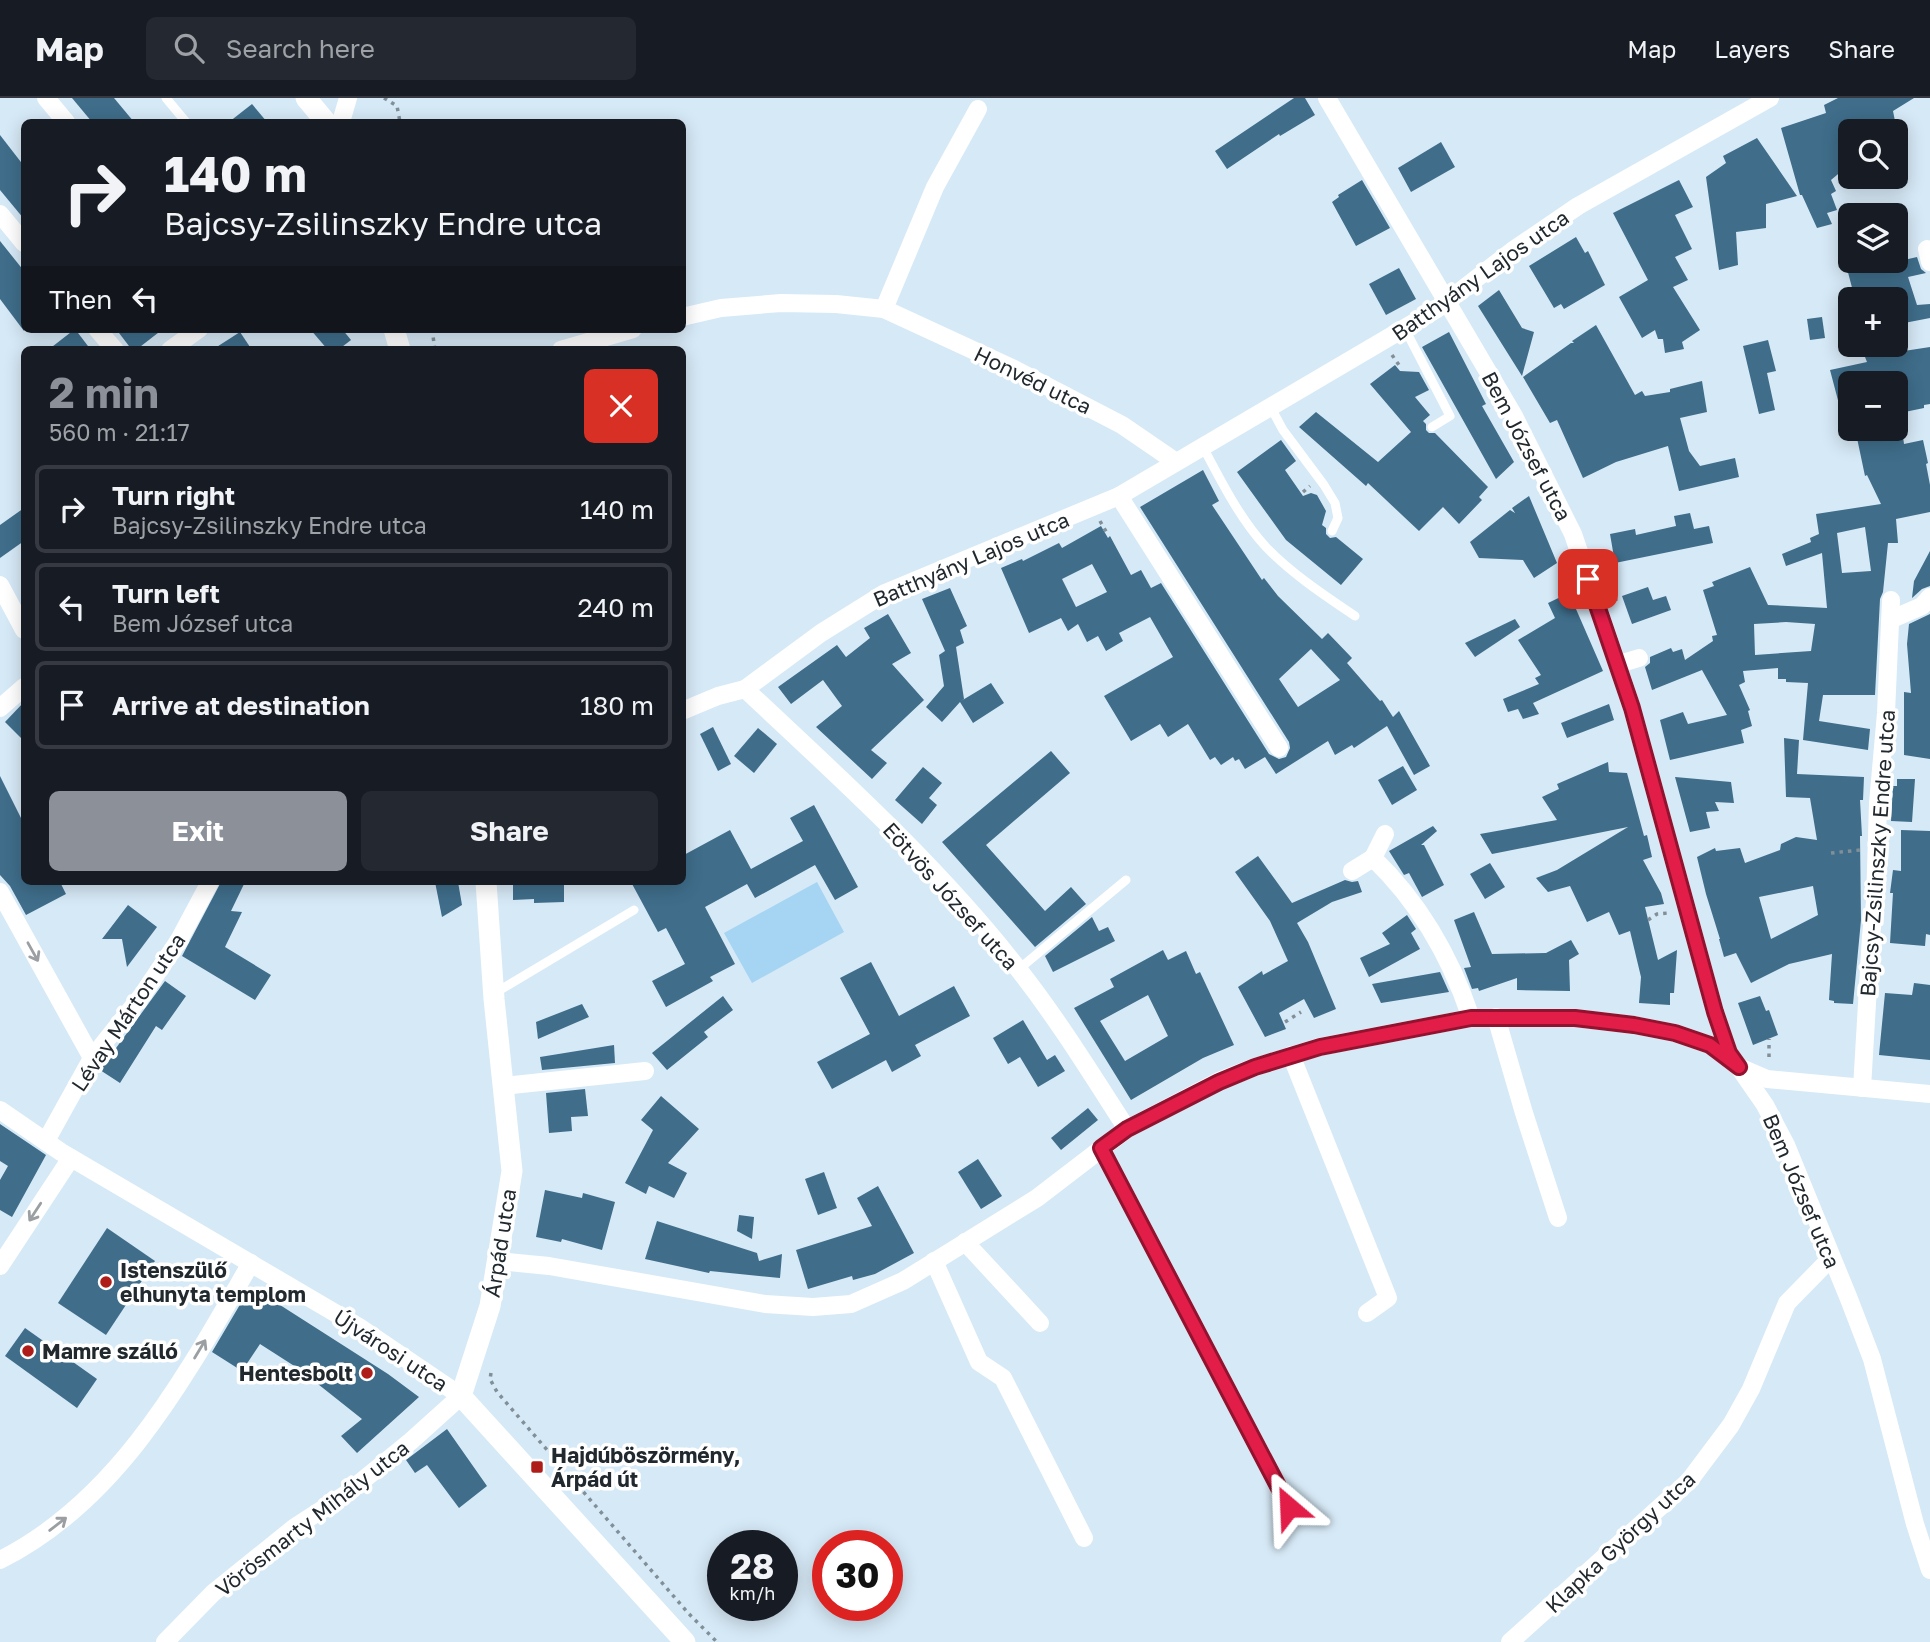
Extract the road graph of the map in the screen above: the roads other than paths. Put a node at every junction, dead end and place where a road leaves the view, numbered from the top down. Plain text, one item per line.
1 (46, 98) edge
2 (166, 98) edge
3 (306, 98) edge
4 (348, 98) edge
5 (1327, 98) edge
6 (1770, 98) edge
7 (978, 109) dead end
8 (64, 119) edge
9 (184, 119) edge
10 (324, 119) edge
11 (342, 119) edge
12 (0, 214) edge
13 (21, 239) edge
14 (1448, 301) junction
15 (884, 309) junction
16 (686, 316) edge
17 (1405, 329) junction
18 (193, 333) edge
19 (620, 333) edge
20 (176, 346) edge
21 (575, 346) edge
22 (1271, 408) junction
23 (1432, 427) dead end
24 (1203, 447) junction
25 (1176, 462) junction
26 (1119, 496) junction
27 (1332, 531) dead end
28 (0, 585) edge
29 (1930, 597) edge
30 (1891, 600) dead end
31 (1355, 616) dead end
32 (1892, 619) junction
33 (21, 624) edge
34 (1639, 657) dead end
35 (1619, 664) junction
36 (745, 689) junction
37 (21, 690) edge
38 (0, 708) edge
39 (686, 709) edge
40 (1279, 747) dead end
41 (1385, 834) dead end
42 (1373, 858) junction
43 (1352, 871) dead end
44 (1126, 880) dead end
45 (208, 885) edge
46 (486, 885) edge
47 (0, 892) edge
48 (634, 910) dead end
49 (1019, 969) junction
50 (493, 994) junction
51 (1496, 1017) junction
52 (1471, 1018) junction
53 (1291, 1055) junction
54 (92, 1058) junction
55 (1739, 1067) junction
56 (645, 1071) dead end
57 (503, 1086) junction
58 (1862, 1087) junction
59 (1930, 1094) edge
60 (0, 1110) edge
61 (1127, 1129) junction
62 (46, 1142) junction
63 (1101, 1148) junction
64 (71, 1157) junction
65 (1559, 1218) dead end
66 (965, 1242) junction
67 (1831, 1258) junction
68 (498, 1261) junction
69 (934, 1261) junction
70 (251, 1263) junction
71 (0, 1266) edge
72 (1367, 1313) dead end
73 (1040, 1323) dead end
74 (461, 1396) junction
75 (1289, 1507) dead end
76 (1084, 1538) dead end
77 (0, 1560) edge
78 (1930, 1570) edge
79 (165, 1642) edge
80 (685, 1642) edge
81 (1510, 1642) edge

1 - 8 street
2 - 9 lane
3 - 10 street
4 - 11 street
5 - 14 street, Bem József utca
6 - 14 street, Batthyány Lajos utca
7 - 15 street
12 - 13 street
14 - 17 street, Batthyány Lajos utca
14 - 35 street, Bem József utca
15 - 16 street, Honvéd utca
15 - 25 street, Honvéd utca
17 - 22 street, Batthyány Lajos utca
17 - 23 lane
18 - 20 street
19 - 21 street
22 - 24 street, Batthyány Lajos utca
22 - 27 lane
24 - 25 street, Batthyány Lajos utca
24 - 31 lane
25 - 26 street, Batthyány Lajos utca
26 - 36 street, Batthyány Lajos utca
26 - 40 street
28 - 33 street
29 - 32 street
30 - 32 street, Bajcsy-Zsilinszky Endre utca
32 - 58 street, Bajcsy-Zsilinszky Endre utca
34 - 35 street
35 - 55 street, Bem József utca
36 - 39 street, Batthyány Lajos utca
36 - 49 street, Eötvös József utca
37 - 38 street
41 - 42 street
42 - 43 street
42 - 52 street
44 - 49 lane
45 - 54 street, Lévay Márton utca
46 - 50 street, Árpád utca
47 -> 54 street
48 - 50 lane
49 - 61 street, Eötvös József utca
50 - 57 street, Árpád utca
51 - 52 street
51 - 55 street
51 - 65 street
52 - 53 street
53 - 61 street
53 - 72 street
54 - 62 street, Lévay Márton utca
55 - 58 street
55 - 67 street, Bem József utca
56 - 57 street
57 - 68 street, Árpád utca
58 - 59 street
60 - 62 street, Újvárosi utca
61 - 63 street
62 - 64 street, Újvárosi utca
63 - 66 street
63 - 75 street
64 - 70 street, Újvárosi utca
64 -> 71 street
66 - 69 street
66 - 73 street
67 - 78 street, Bem József utca
67 - 81 street, Klapka György utca
68 - 69 street
68 - 74 street, Árpád utca
69 - 76 street
70 - 74 street, Újvárosi utca
77 -> 70 street
74 - 79 street, Vörösmarty Mihály utca
74 - 80 street, Újvárosi utca

